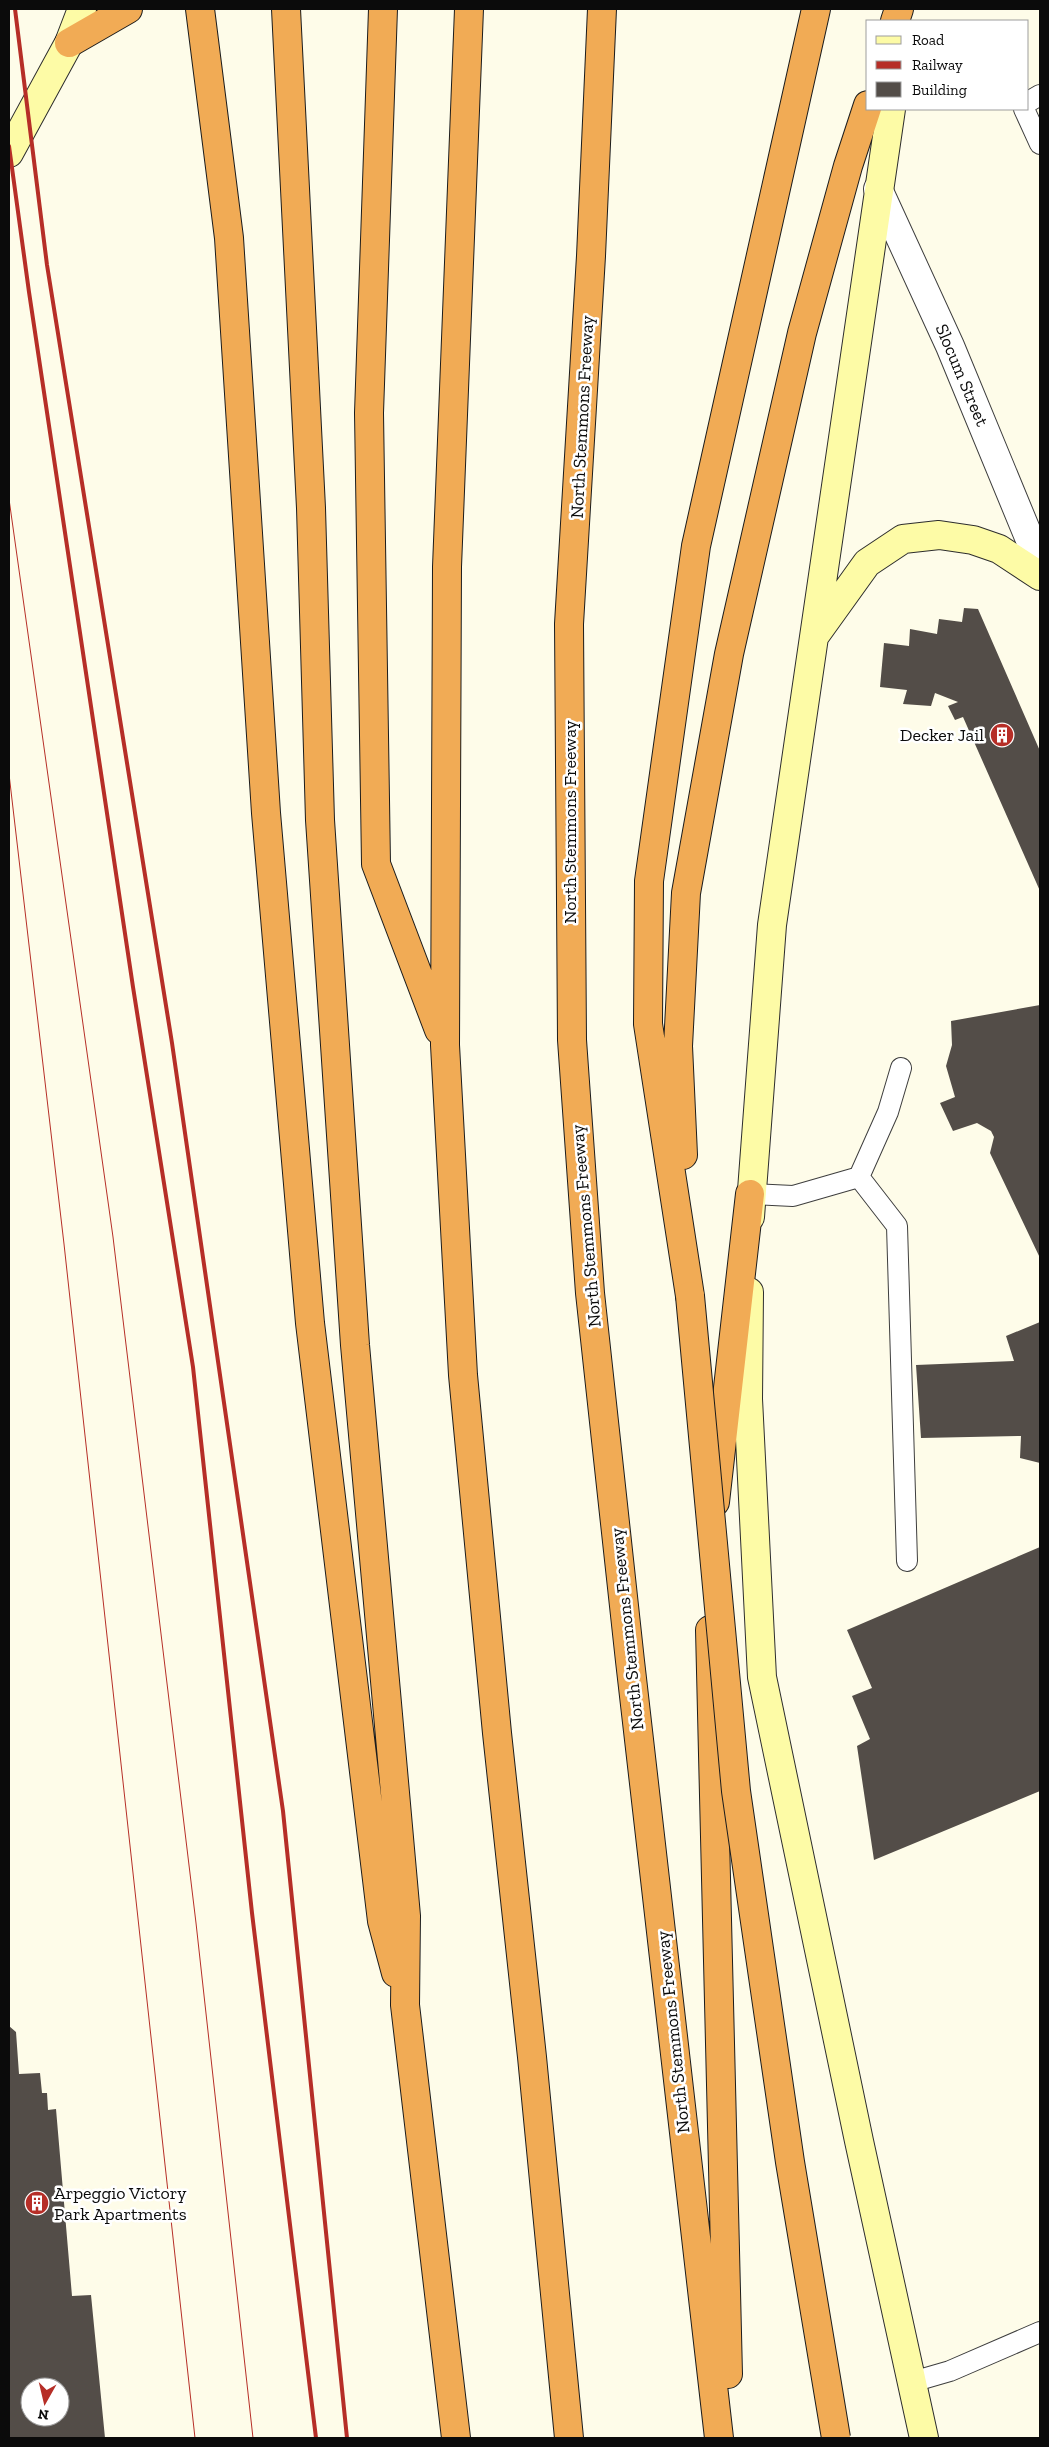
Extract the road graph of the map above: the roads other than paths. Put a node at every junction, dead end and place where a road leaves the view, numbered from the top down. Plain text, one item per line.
1 (82, 9) edge
2 (96, 9) edge
3 (128, 9) edge
4 (200, 9) edge
5 (284, 9) edge
6 (469, 9) edge
7 (602, 9) edge
8 (816, 9) edge
9 (383, 11) edge
10 (69, 43) junction
11 (1040, 95) edge
12 (1029, 101) edge
13 (866, 110) edge
14 (891, 110) edge
15 (1024, 110) edge
16 (1040, 144) edge
17 (9, 153) edge
18 (878, 188) junction
19 (1040, 564) edge
20 (1040, 576) edge
21 (813, 638) junction
22 (445, 1045) junction
23 (901, 1068) dead end
24 (859, 1177) junction
25 (750, 1194) junction
26 (690, 1296) junction
27 (907, 1561) dead end
28 (405, 2006) junction
29 (1040, 2332) edge
30 (912, 2382) junction
31 (456, 2438) edge
32 (569, 2438) edge
33 (719, 2438) edge
34 (730, 2438) edge
35 (836, 2438) edge
36 (924, 2438) edge

1 - 10 main road
2 - 10 main road
3 - 10 highway
4 - 28 highway
5 - 28 highway
6 - 22 highway
7 - 33 highway, North Stemmons Freeway
8 - 26 highway
9 - 22 highway
10 - 17 main road
11 - 12 lane
13 - 26 highway
14 - 18 main road
15 - 16 lane
18 - 19 street, Slocum Street
18 - 21 main road
20 - 21 main road
21 - 25 main road
22 - 32 highway
23 - 24 lane
24 - 25 lane
24 - 27 lane
25 - 30 main road
25 - 34 highway
26 - 35 highway, bridge
28 - 31 highway
29 - 30 lane
30 - 36 main road

